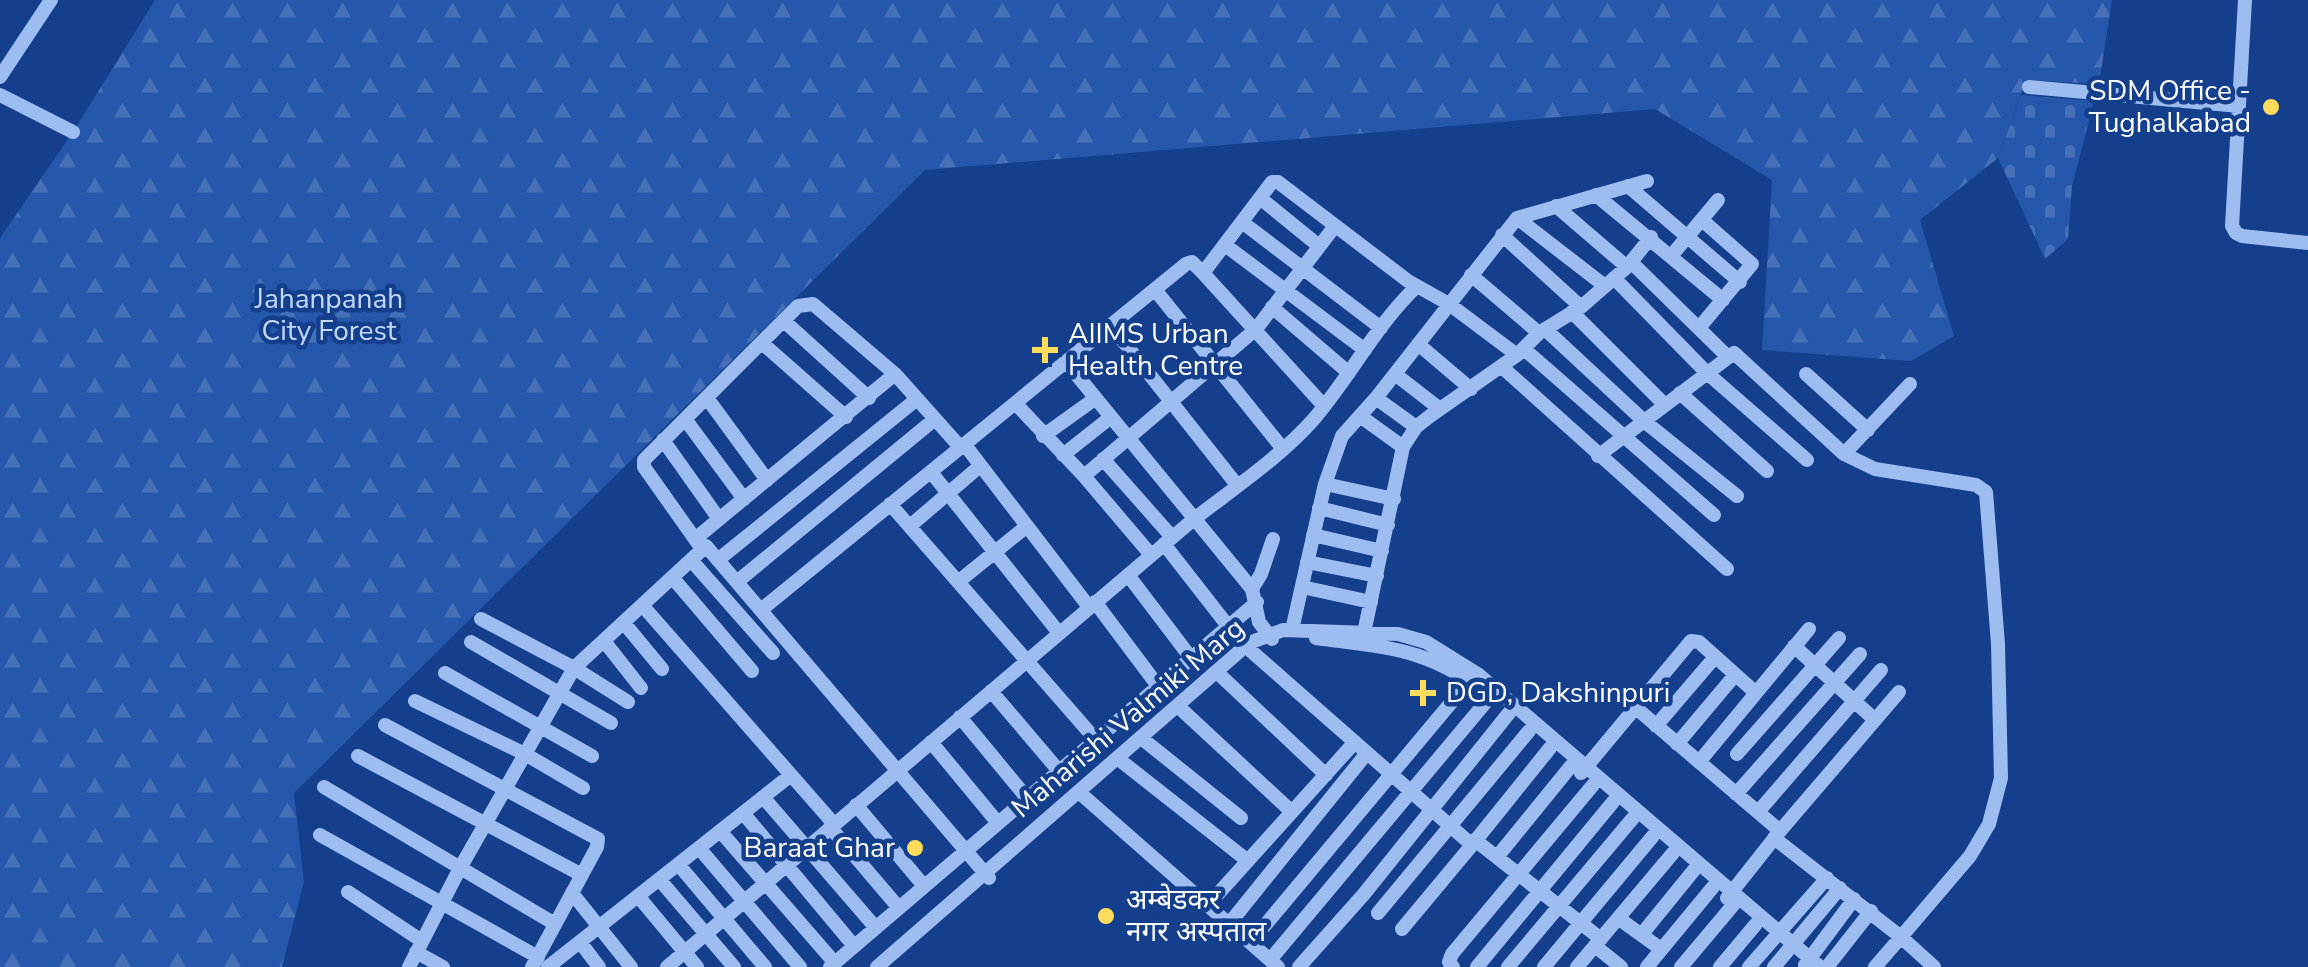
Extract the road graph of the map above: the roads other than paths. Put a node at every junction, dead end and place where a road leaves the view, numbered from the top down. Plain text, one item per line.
1 (42, 0) edge
2 (51, 0) edge
3 (2245, 0) edge
4 (0, 65) edge
5 (0, 77) edge
6 (2029, 87) dead end
7 (0, 95) edge
8 (2239, 106) junction
9 (73, 132) dead end
10 (1647, 181) dead end
11 (1628, 186) junction
12 (1596, 195) junction
13 (1260, 198) junction
14 (1718, 200) dead end
15 (1556, 206) junction
16 (1517, 218) junction
17 (1702, 220) junction
18 (1242, 222) junction
19 (1335, 226) junction
20 (1502, 235) junction
21 (1687, 237) junction
22 (1651, 238) junction
23 (2308, 242) edge
24 (1225, 245) junction
25 (1320, 246) junction
26 (1672, 255) junction
27 (1629, 264) junction
28 (1302, 269) junction
29 (1203, 272) junction
30 (1471, 275) junction
31 (1610, 282) junction
32 (1740, 282) junction
33 (1418, 286) junction
34 (1286, 290) junction
35 (1156, 291) junction
36 (1723, 300) junction
37 (1449, 304) junction
38 (1272, 307) junction
39 (1577, 310) junction
40 (784, 321) junction
41 (1112, 327) junction
42 (1381, 328) junction
43 (1699, 328) junction
44 (1256, 329) junction
45 (1542, 331) junction
46 (762, 343) junction
47 (1418, 344) junction
48 (1365, 350) junction
49 (1520, 352) junction
50 (1728, 356) junction
51 (1067, 364) junction
52 (1214, 364) junction
53 (1502, 366) junction
54 (1349, 373) junction
55 (1707, 373) junction
56 (895, 374) junction
57 (1395, 374) junction
58 (1806, 374) dead end
59 (1910, 384) dead end
60 (1471, 389) junction
61 (1680, 393) junction
62 (707, 398) junction
63 (868, 398) junction
64 (917, 398) junction
65 (1096, 398) junction
66 (1376, 398) junction
67 (1170, 402) junction
68 (1016, 404) junction
69 (1665, 405) junction
70 (1324, 406) junction
71 (1440, 409) junction
72 (1360, 416) junction
73 (846, 417) junction
74 (1111, 417) junction
75 (685, 420) junction
76 (936, 420) junction
77 (1644, 420) junction
78 (1416, 427) junction
79 (1868, 430) junction
80 (1043, 436) junction
81 (1624, 436) junction
82 (1128, 438) junction
83 (663, 440) junction
84 (963, 447) junction
85 (1403, 448) junction
86 (1284, 449) junction
87 (1844, 454) junction
88 (1063, 455) junction
89 (1598, 456) junction
90 (1103, 459) junction
91 (1806, 460) dead end
92 (980, 466) junction
93 (931, 472) junction
94 (1766, 472) dead end
95 (1084, 476) junction
96 (767, 480) junction
97 (1324, 484) junction
98 (1237, 485) junction
99 (948, 494) junction
100 (1737, 496) dead end
101 (1394, 498) junction
102 (744, 499) junction
103 (890, 504) junction
104 (1319, 508) junction
105 (1714, 516) dead end
106 (719, 519) junction
107 (1194, 519) junction
108 (1388, 525) junction
109 (910, 526) junction
110 (1027, 526) junction
111 (1313, 535) junction
112 (1272, 539) dead end
113 (1168, 540) junction
114 (696, 549) junction
115 (1382, 551) junction
116 (996, 552) junction
117 (1151, 555) junction
118 (719, 559) junction
119 (1307, 562) junction
120 (1727, 570) dead end
121 (1128, 574) junction
122 (1377, 576) junction
123 (672, 577) junction
124 (738, 581) junction
125 (958, 582) junction
126 (1302, 587) junction
127 (1255, 596) junction
128 (1371, 602) junction
129 (642, 605) junction
130 (1092, 605) junction
131 (762, 609) junction
132 (482, 619) dead end
133 (624, 622) junction
134 (1228, 626) junction
135 (1808, 629) dead end
136 (1292, 630) junction
137 (1059, 633) junction
138 (1364, 633) junction
139 (1270, 637) junction
140 (1839, 638) dead end
141 (604, 641) junction
142 (471, 642) dead end
143 (1794, 646) junction
144 (1251, 651) junction
145 (772, 653) dead end
146 (1860, 654) dead end
147 (1715, 657) junction
148 (1191, 658) junction
149 (1027, 660) junction
150 (1815, 666) junction
151 (574, 668) junction
152 (662, 669) dead end
153 (1880, 670) dead end
154 (752, 671) dead end
155 (445, 672) dead end
156 (1736, 674) junction
157 (1221, 676) junction
158 (1470, 680) junction
159 (1834, 683) junction
160 (1158, 686) junction
161 (641, 688) dead end
162 (990, 691) junction
163 (1899, 692) dead end
164 (1756, 693) junction
165 (559, 694) junction
166 (1490, 698) junction
167 (415, 701) dead end
168 (1854, 701) junction
169 (628, 702) dead end
170 (1636, 708) junction
171 (1182, 710) junction
172 (1508, 713) junction
173 (960, 717) junction
174 (1875, 720) junction
175 (610, 723) dead end
176 (385, 725) dead end
177 (1656, 726) junction
178 (540, 727) junction
179 (1530, 731) junction
180 (1719, 738) junction
181 (1096, 740) junction
182 (1144, 741) junction
183 (931, 742) junction
184 (1677, 744) junction
185 (1361, 748) junction
186 (1550, 748) junction
187 (525, 754) junction
188 (1737, 754) junction
189 (358, 756) dead end
190 (592, 756) dead end
191 (1121, 761) junction
192 (1699, 762) junction
193 (1579, 769) junction
194 (896, 771) junction
195 (1059, 771) junction
196 (1390, 772) junction
197 (1756, 772) junction
198 (1326, 774) junction
199 (792, 775) junction
200 (1593, 785) junction
201 (324, 787) dead end
202 (582, 788) dead end
203 (504, 790) junction
204 (1412, 790) junction
205 (1082, 794) junction
206 (1736, 794) junction
207 (763, 797) junction
208 (1027, 798) junction
209 (1614, 802) junction
210 (856, 805) junction
211 (1432, 809) junction
212 (1292, 812) junction
213 (1758, 812) junction
214 (743, 813) junction
215 (1241, 818) dead end
216 (1632, 818) junction
217 (998, 824) junction
218 (485, 825) junction
219 (832, 825) junction
220 (1452, 827) junction
221 (720, 831) junction
222 (1777, 834) junction
223 (320, 835) dead end
224 (1654, 836) junction
225 (1474, 843) junction
226 (806, 847) junction
227 (699, 848) junction
228 (965, 851) junction
229 (1673, 853) junction
230 (1497, 857) junction
231 (1248, 861) junction
232 (678, 864) junction
233 (786, 864) junction
234 (459, 870) junction
235 (1694, 870) junction
236 (1518, 874) junction
237 (582, 875) junction
238 (986, 875) junction
239 (1827, 878) junction
240 (659, 880) junction
241 (765, 882) junction
242 (924, 886) junction
243 (1714, 887) junction
244 (1840, 888) junction
245 (1540, 891) junction
246 (348, 892) dead end
247 (572, 892) junction
248 (638, 896) junction
249 (1731, 898) junction
250 (1854, 899) junction
251 (742, 900) junction
252 (442, 901) junction
253 (1208, 905) junction
254 (1560, 907) junction
255 (899, 908) junction
256 (1871, 911) junction
257 (1378, 913) dead end
258 (723, 917) junction
259 (1618, 918) junction
260 (555, 924) junction
261 (1230, 924) junction
262 (1582, 924) junction
263 (1756, 924) junction
264 (599, 927) junction
265 (876, 928) junction
266 (1402, 929) dead end
267 (705, 934) junction
268 (1642, 934) junction
269 (1776, 936) junction
270 (1901, 938) junction
271 (580, 942) junction
272 (1250, 942) junction
273 (1598, 942) junction
274 (419, 946) junction
275 (854, 946) junction
276 (1790, 947) junction
277 (1662, 949) junction
278 (684, 952) junction
279 (549, 963) edge
280 (1274, 963) edge
281 (832, 965) edge
282 (1814, 965) edge
283 (1617, 966) edge
284 (1878, 966) edge
285 (408, 967) edge
286 (442, 967) edge
287 (600, 967) edge
288 (632, 967) edge
289 (667, 967) edge
290 (698, 967) edge
291 (734, 967) edge
292 (765, 967) edge
293 (800, 967) edge
294 (877, 967) edge
295 (890, 967) edge
296 (1300, 967) edge
297 (1453, 967) edge
298 (1478, 967) edge
299 (1508, 967) edge
300 (1544, 967) edge
301 (1577, 967) edge
302 (1647, 967) edge
303 (1680, 967) edge
304 (1720, 967) edge
305 (1749, 967) edge
306 (1774, 967) edge
307 (1934, 967) edge

1 - 4 street
2 - 5 street
3 - 8 street
6 - 8 street
7 - 9 street
8 - 23 street
10 - 11 street
11 - 12 street
11 - 21 street
12 - 15 street
12 - 22 street
13 - 18 street
13 - 19 street
13 - 25 street
14 - 17 street
15 - 16 street
15 - 27 street
16 - 20 street
16 - 31 street
17 - 21 street
17 - 32 street
18 - 24 street
18 - 28 street
19 - 25 street
19 - 33 street
20 - 30 street
20 - 39 street
21 - 26 street
21 - 32 street
22 - 26 street
22 - 27 street
24 - 29 street
24 - 34 street
25 - 28 street
26 - 36 street
27 - 31 street
27 - 43 street
28 - 34 street
28 - 42 street
29 - 35 street
29 - 44 street
30 - 37 street
30 - 45 street
31 - 39 street
31 - 55 street
32 - 36 street
33 - 37 street
33 - 42 street
34 - 38 street
34 - 48 street
35 - 41 street
35 - 52 street
36 - 43 street
37 - 47 street
37 - 49 street
38 - 44 street
38 - 54 street
39 - 45 street
39 - 69 street
40 - 46 street
40 - 56 street
40 - 63 street
41 - 51 street
41 - 67 street
42 - 48 street
43 - 50 street
44 - 52 street
44 - 70 street
45 - 49 street
45 - 77 street
46 - 62 street
46 - 73 street
47 - 57 street
47 - 60 street
48 - 54 street
49 - 53 street
49 - 81 street
50 - 55 street
50 - 87 street
51 - 65 street
51 - 68 street
52 - 67 street
52 - 86 street
53 - 60 street
53 - 89 street
54 - 70 street
55 - 61 street
55 - 91 street
56 - 63 street
56 - 64 street
57 - 66 street
57 - 71 street
58 - 79 street
59 - 79 street
60 - 71 street
61 - 69 street
61 - 94 street
62 - 75 street
62 - 96 street
63 - 73 street
64 - 76 street
64 - 118 street
65 - 74 street
65 - 80 street
66 - 72 street
66 - 78 street
67 - 82 street
67 - 98 street
68 - 80 street
68 - 84 street
69 - 77 street
70 - 86 street
71 - 78 street
72 - 85 street
72 - 97 street
73 - 96 street
74 - 82 street
74 - 88 street
75 - 83 street
75 - 102 street
76 - 84 street
76 - 124 street
77 - 81 street
77 - 100 street
78 - 85 street
79 - 87 street
80 - 88 street
81 - 89 street
81 - 105 street
82 - 90 street
82 - 107 street
83 - 106 street
83 - 114 street
84 - 92 street
84 - 93 street
85 - 101 street
86 - 98 street
87 - 270 street
88 - 95 street
89 - 120 street
90 - 95 street
90 - 113 street
92 - 99 street
92 - 110 street
93 - 99 street
93 - 103 street
95 - 117 street
96 - 102 street
97 - 101 street
97 - 104 street
98 - 107 street
99 - 109 street
99 - 116 street
101 - 108 street
102 - 106 street
103 - 109 street
103 - 131 street
104 - 108 street
104 - 111 street
106 - 114 street
107 - 113 street
107 - 127 street
108 - 115 street
109 - 125 street
110 - 116 street
110 - 130 street
111 - 115 street
111 - 119 street
112 - 127 street
113 - 117 street
113 - 134 street
114 - 118 street
114 - 123 street
114 - 145 street
115 - 122 street
116 - 125 street
116 - 137 street
117 - 121 street
118 - 124 street
119 - 122 street
119 - 126 street
121 - 130 street
121 - 148 street
122 - 128 street
123 - 129 street
123 - 154 street
124 - 131 street
125 - 149 street
126 - 128 street
126 - 136 street
127 - 134 street
127 - 139 street
128 - 138 street
129 - 133 street
129 - 199 street
130 - 137 street
130 - 160 street
131 - 194 street
132 - 151 street
133 - 141 street
133 - 152 street
134 - 148 street
135 - 143 street
136 - 138 street, Maharishi Valmiki Marg
136 - 139 street, Maharishi Valmiki Marg
137 - 149 street
138 - 193 street, Maharishi Valmiki Marg
139 - 144 street, Maharishi Valmiki Marg
139 - 158 street, Maharishi Valmiki Marg
139 - 238 street, Maharishi Valmiki Marg
140 - 150 street
141 - 151 street
141 - 161 street
142 - 165 street
143 - 150 street
143 - 164 street
144 - 157 street, Maharishi Valmiki Marg
144 - 185 street
146 - 159 street
147 - 156 street
147 - 170 street
147 - 177 street
148 - 160 street
149 - 162 street
149 - 181 street
150 - 159 street
150 - 188 street
151 - 165 street
151 - 169 street
153 - 168 street
155 - 178 street
156 - 164 street
156 - 184 street
157 - 171 street, Maharishi Valmiki Marg
157 - 198 street
158 - 166 street, Maharishi Valmiki Marg
158 - 196 street
159 - 168 street
159 - 197 street
160 - 181 street
162 - 173 street
162 - 195 street
163 - 174 street
164 - 180 street
165 - 175 street
165 - 178 street
166 - 172 street, Maharishi Valmiki Marg
166 - 204 street
167 - 187 street
168 - 174 street
168 - 213 street
170 - 177 street
170 - 193 street
171 - 182 street, Maharishi Valmiki Marg
171 - 212 street
172 - 179 street, Maharishi Valmiki Marg
172 - 211 street
173 - 183 street
173 - 208 street
174 - 222 street
176 - 203 street
177 - 184 street
178 - 187 street
178 - 190 street
179 - 186 street, Maharishi Valmiki Marg
179 - 220 street
180 - 188 street
180 - 192 street
181 - 195 street
182 - 191 street, Maharishi Valmiki Marg
182 - 215 street
183 - 194 street
183 - 217 street
184 - 192 street
185 - 196 street
185 - 198 street
185 - 261 street
186 - 193 street, Maharishi Valmiki Marg
186 - 225 street
187 - 202 street
187 - 203 street
188 - 197 street
189 - 218 street
191 - 205 street, Maharishi Valmiki Marg
191 - 231 street
192 - 206 street
193 - 200 street, Maharishi Valmiki Marg
193 - 230 street
193 - 249 street, Maharishi Valmiki Marg
194 - 210 street
194 - 228 street
195 - 208 street
196 - 204 street
196 - 272 street
197 - 206 street
198 - 212 street
199 - 207 street
199 - 219 street
200 - 209 street, Maharishi Valmiki Marg
200 - 236 street
201 - 234 street
203 - 218 street
203 - 237 street
204 - 211 street
204 - 280 street
205 - 238 street, Maharishi Valmiki Marg
205 - 253 street
206 - 213 street
207 - 214 street
207 - 226 street
208 - 217 street
209 - 216 street, Maharishi Valmiki Marg
209 - 245 street
210 - 219 street
210 - 242 street
211 - 220 street
211 - 296 street
212 - 231 street
213 - 222 street
214 - 221 street
214 - 233 street
216 - 224 street, Maharishi Valmiki Marg
216 - 254 street
217 - 228 street
218 - 234 street
218 - 237 street
219 - 226 street
219 - 255 street
220 - 225 street
220 - 257 street
221 - 227 street
221 - 241 street
222 - 239 street
222 - 249 street
223 - 252 street
224 - 229 street, Maharishi Valmiki Marg
224 - 262 street
225 - 230 street
225 - 266 street
226 - 233 street
226 - 265 street
227 - 232 street
227 - 251 street
228 - 238 street
228 - 242 street
229 - 235 street, Maharishi Valmiki Marg
229 - 259 street
230 - 236 street
231 - 253 street
232 - 240 street
232 - 258 street
233 - 241 street
233 - 275 street
234 - 252 street
234 - 260 street
235 - 243 street, Maharishi Valmiki Marg
235 - 268 street
236 - 245 street
236 - 297 street
237 - 247 street
238 - 294 street, Maharishi Valmiki Marg
238 - 295 street, Maharishi Valmiki Marg
239 - 244 street
239 - 269 street
240 - 248 street
240 - 267 street
241 - 251 street
241 - 281 street
242 - 255 street
243 - 249 street, Maharishi Valmiki Marg
243 - 277 street
244 - 250 street
244 - 276 street
245 - 254 street
245 - 298 street
246 - 274 street
247 - 260 street
247 - 264 street
248 - 264 street
248 - 278 street
249 - 263 street, Maharishi Valmiki Marg
249 - 269 street, Maharishi Valmiki Marg
249 - 303 street
250 - 256 street
250 - 282 street
251 - 258 street
251 - 293 street
252 - 274 street
252 - 279 street
253 - 261 street
254 - 262 street
254 - 299 street
255 - 265 street
256 - 270 street
256 - 282 street
258 - 267 street
258 - 292 street
259 - 268 street
259 - 273 street
260 - 279 street
261 - 272 street
262 - 273 street
262 - 300 street
263 - 269 street, Maharishi Valmiki Marg
263 - 304 street
264 - 271 street
264 - 288 street
265 - 275 street
267 - 278 street
267 - 291 street
268 - 277 street
269 - 276 street, Maharishi Valmiki Marg
269 - 305 street
270 - 284 street
270 - 307 street
271 - 279 street
271 - 287 street
272 - 280 street
273 - 283 street
273 - 301 street
274 - 285 street
274 - 286 street
275 - 281 street
276 - 282 street, Maharishi Valmiki Marg
276 - 306 street
277 - 302 street
278 - 289 street
278 - 290 street

